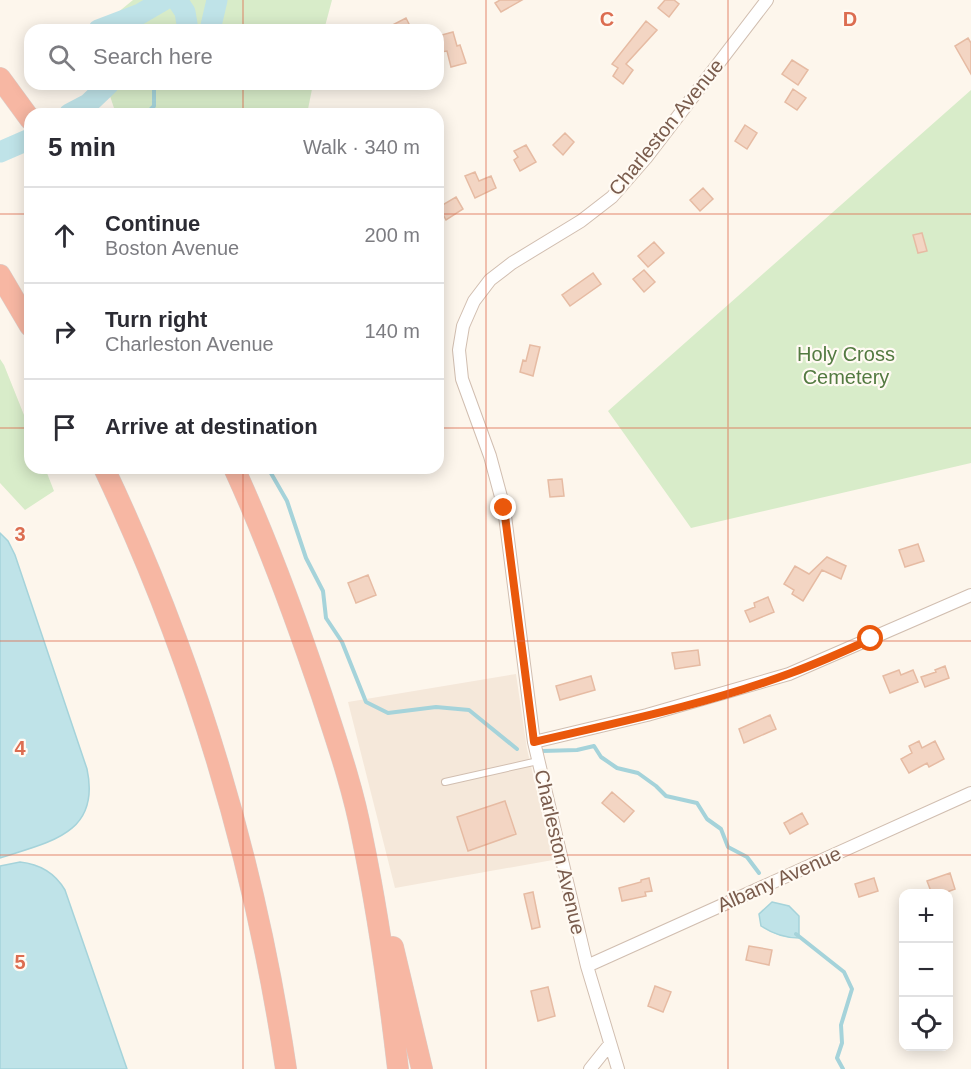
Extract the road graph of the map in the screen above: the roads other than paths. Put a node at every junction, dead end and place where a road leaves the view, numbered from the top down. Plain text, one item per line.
1 (767, 0) edge
2 (0, 78) edge
3 (24, 111) edge
4 (0, 275) edge
5 (24, 316) edge
6 (107, 474) edge
7 (237, 474) edge
8 (971, 595) edge
9 (534, 742) junction
10 (538, 761) junction
11 (445, 782) dead end
12 (971, 793) edge
13 (362, 835) junction
14 (587, 966) junction
15 (280, 1034) junction
16 (610, 1044) junction
17 (280, 1069) edge
18 (286, 1069) edge
19 (398, 1069) edge
20 (422, 1069) edge
21 (590, 1069) edge
22 (618, 1069) edge

1 - 9 street, Charleston Avenue
2 - 3 highway
4 - 5 highway
6 - 15 highway
7 - 13 highway
8 - 9 street
9 - 10 street, Charleston Avenue
10 - 11 lane
10 - 14 street, Charleston Avenue
12 - 14 street, Albany Avenue
13 - 19 highway
13 - 20 highway
14 - 16 street, Charleston Avenue
15 - 17 highway
15 - 18 highway
16 - 21 street
16 - 22 street, Charleston Avenue

